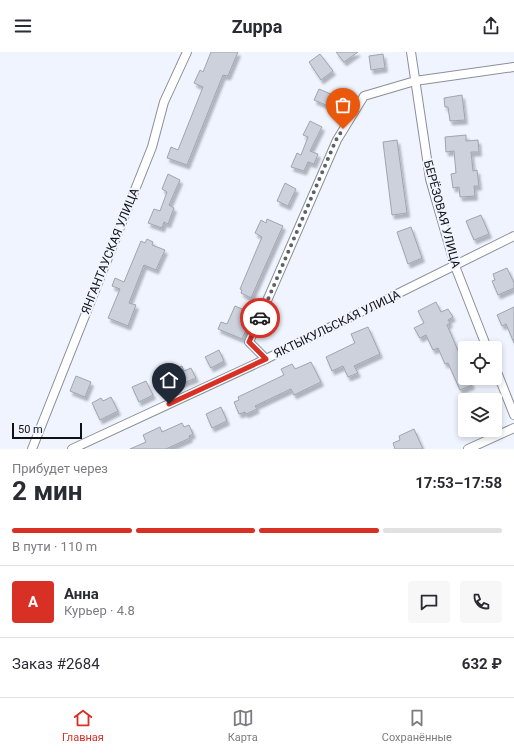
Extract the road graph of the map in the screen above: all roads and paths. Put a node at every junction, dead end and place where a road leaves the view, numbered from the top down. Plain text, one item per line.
1 (187, 52) edge
2 (411, 52) edge
3 (514, 67) edge
4 (415, 81) junction
5 (514, 236) edge
6 (455, 266) junction
7 (485, 341) edge
8 (266, 359) junction
9 (502, 385) edge
10 (514, 415) edge
11 (514, 428) edge
12 (32, 449) edge
13 (72, 449) edge
14 (468, 449) edge

1 - 12 street, ЯНГАНТАУСКАЯ УЛИЦА
2 - 4 street, БЕРЁЗОВАЯ УЛИЦА
3 - 4 street
4 - 6 street, БЕРЁЗОВАЯ УЛИЦА
4 - 8 street
5 - 6 street, ЯКТЫКУЛЬСКАЯ УЛИЦА
6 - 7 street, БЕРЁЗОВАЯ УЛИЦА
6 - 8 street, ЯКТЫКУЛЬСКАЯ УЛИЦА
8 - 13 street, ЯКТЫКУЛЬСКАЯ УЛИЦА
9 - 10 street
11 - 14 street

